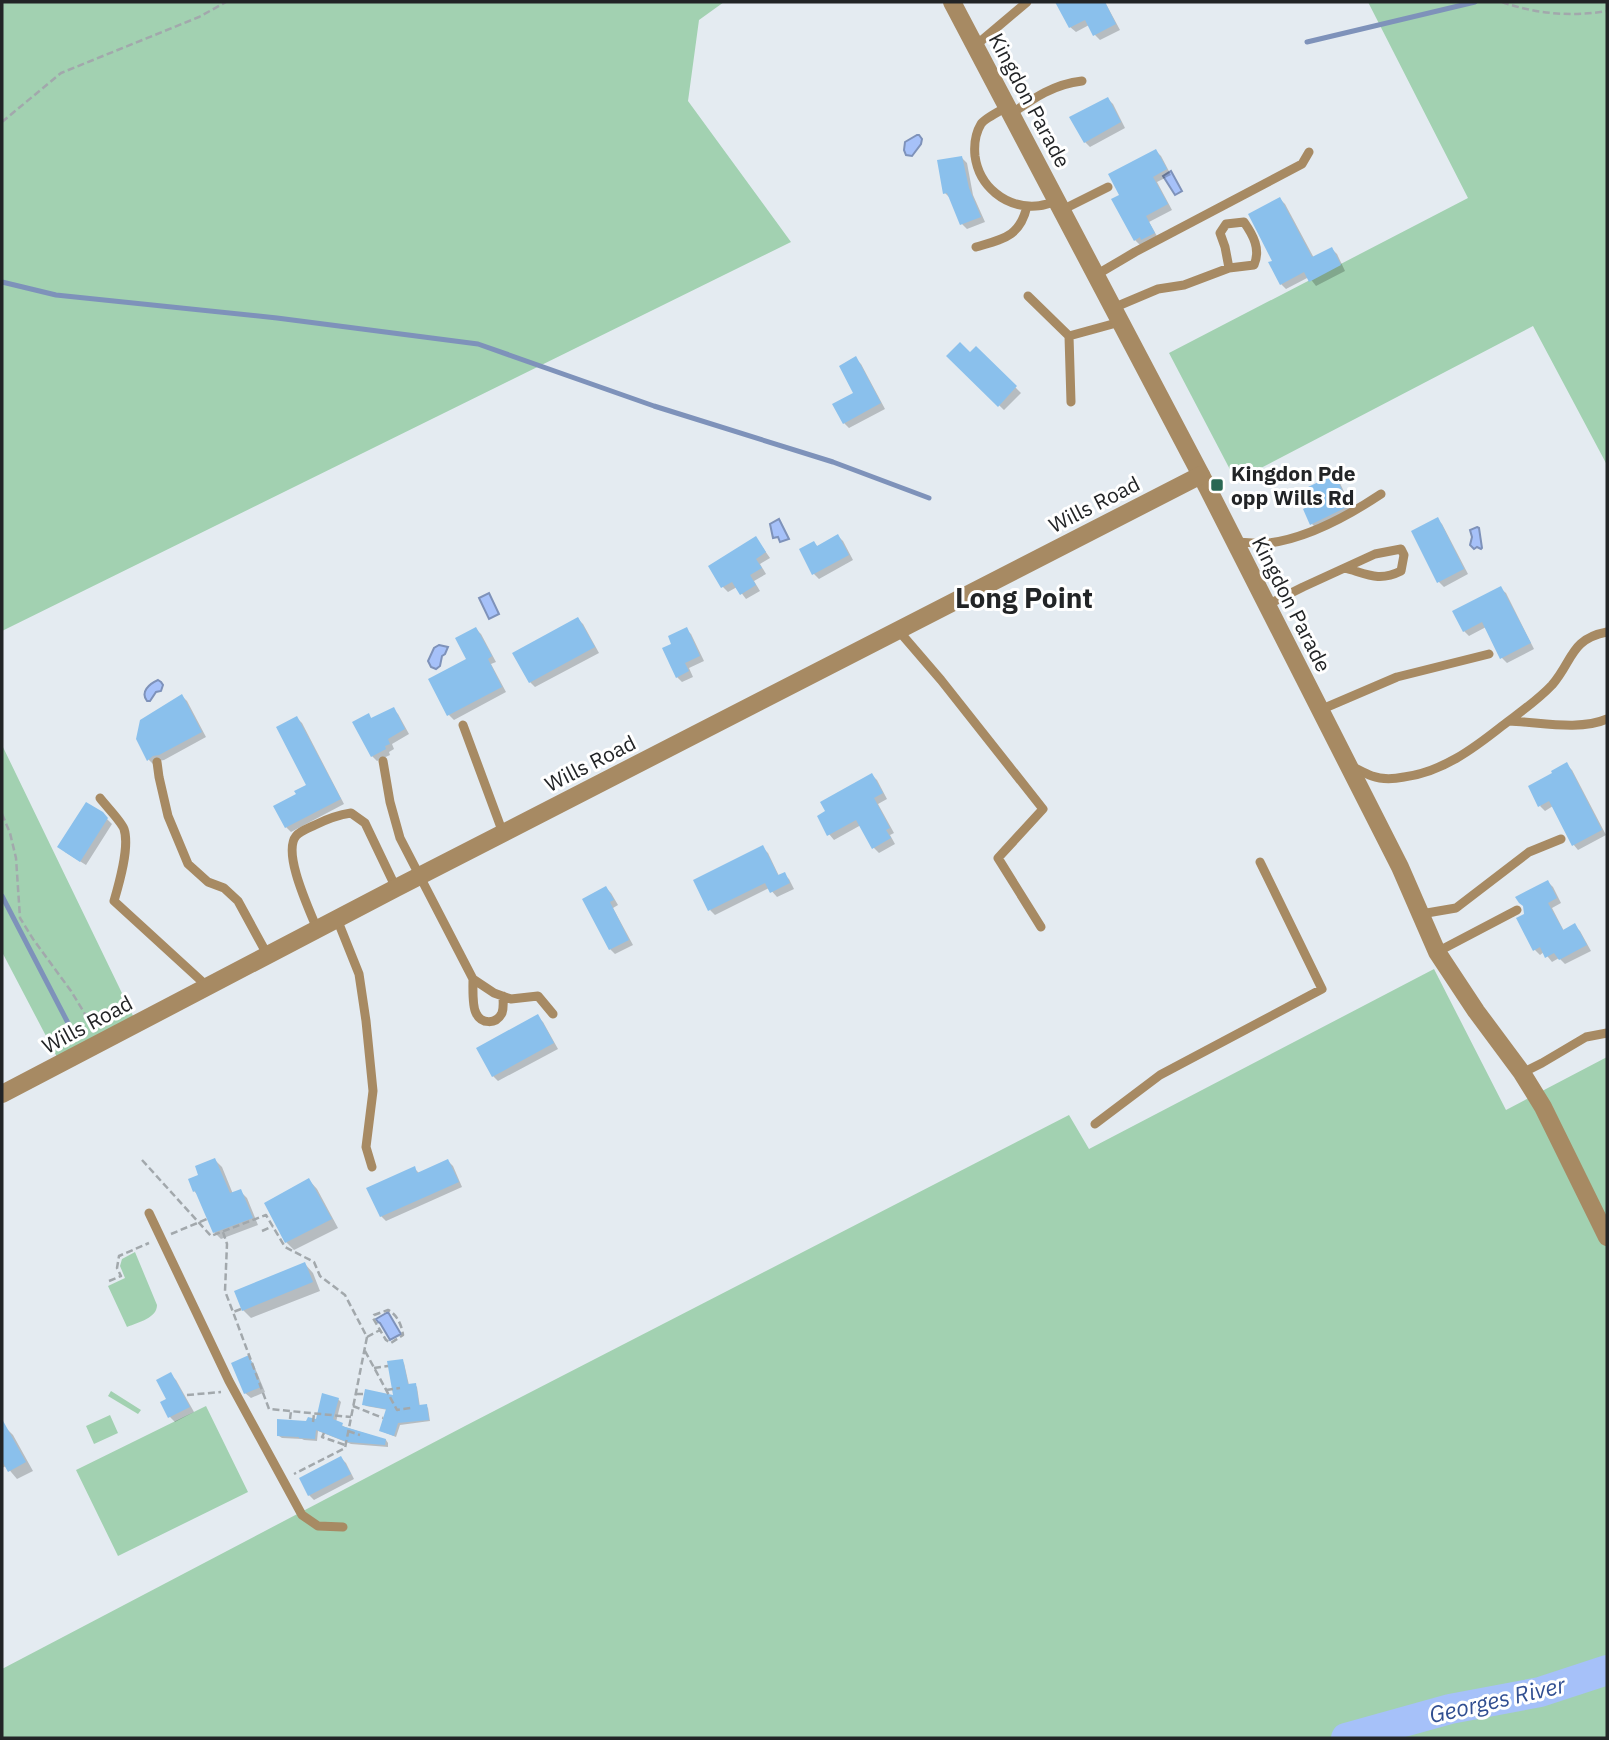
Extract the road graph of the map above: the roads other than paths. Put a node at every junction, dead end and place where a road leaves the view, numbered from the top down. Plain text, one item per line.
1 (952, 2) edge
2 (1027, 2) edge
3 (975, 46) junction
4 (1082, 81) dead end
5 (1009, 110) junction
6 (1309, 152) dead end
7 (1108, 187) dead end
8 (1027, 206) junction
9 (1059, 206) junction
10 (976, 247) dead end
11 (1229, 268) junction
12 (1096, 275) junction
13 (1028, 296) dead end
14 (1117, 315) junction
15 (1069, 337) junction
16 (1071, 402) dead end
17 (1201, 475) junction
18 (1381, 494) dead end
19 (1235, 542) junction
20 (1345, 568) junction
21 (1267, 606) junction
22 (898, 630) junction
23 (1607, 632) edge
24 (1489, 654) dead end
25 (1320, 710) junction
26 (1607, 719) edge
27 (1509, 721) junction
28 (463, 725) dead end
29 (383, 761) dead end
30 (157, 762) dead end
31 (1348, 765) junction
32 (100, 798) dead end
33 (503, 833) junction
34 (1561, 839) dead end
35 (1261, 862) dead end
36 (421, 876) junction
37 (396, 888) junction
38 (1517, 910) dead end
39 (1421, 914) junction
40 (337, 919) junction
41 (1041, 927) dead end
42 (317, 929) junction
43 (1437, 952) junction
44 (268, 956) junction
45 (473, 979) junction
46 (208, 987) junction
47 (503, 996) junction
48 (553, 1014) dead end
49 (1607, 1033) edge
50 (1522, 1073) junction
51 (2, 1094) edge
52 (1095, 1124) dead end
53 (372, 1167) dead end
54 (149, 1213) dead end
55 (1607, 1237) edge
56 (343, 1527) dead end

1 - 3 street, Kingdon Parade
2 - 3 lane
3 - 5 street, Kingdon Parade
4 - 5 lane
5 - 8 lane
5 - 9 street, Kingdon Parade
6 - 12 lane
7 - 9 lane
8 - 9 lane
8 - 10 lane
9 - 12 street, Kingdon Parade
11 - 11 lane
11 - 14 lane
12 - 14 street, Kingdon Parade
13 - 15 lane
14 - 15 lane
14 - 17 street, Kingdon Parade
15 - 16 lane
17 - 19 street, Kingdon Parade
17 - 22 street, Wills Road
18 - 19 lane
19 - 21 street, Kingdon Parade
20 - 20 lane
20 - 21 lane
21 - 25 street, Kingdon Parade
22 - 33 street, Wills Road
22 - 41 lane
23 - 27 lane
24 - 25 lane
25 - 31 street, Kingdon Parade
26 - 27 lane
27 - 31 lane
28 - 33 lane
29 - 36 lane
30 - 44 lane
31 - 39 street, Kingdon Parade
32 - 46 lane
33 - 36 street, Wills Road
34 - 39 lane
35 - 52 lane
36 - 37 street, Wills Road
36 - 45 lane
37 - 40 street, Wills Road
37 - 42 lane
38 - 43 lane
39 - 43 street, Kingdon Parade
40 - 42 street, Wills Road
40 - 53 lane
42 - 44 street, Wills Road
43 - 50 street, Kingdon Parade
44 - 46 street, Wills Road
45 - 47 lane
45 - 47 lane
46 - 51 street, Wills Road
47 - 48 lane
49 - 50 lane
50 - 55 street, Kingdon Parade
54 - 56 lane

